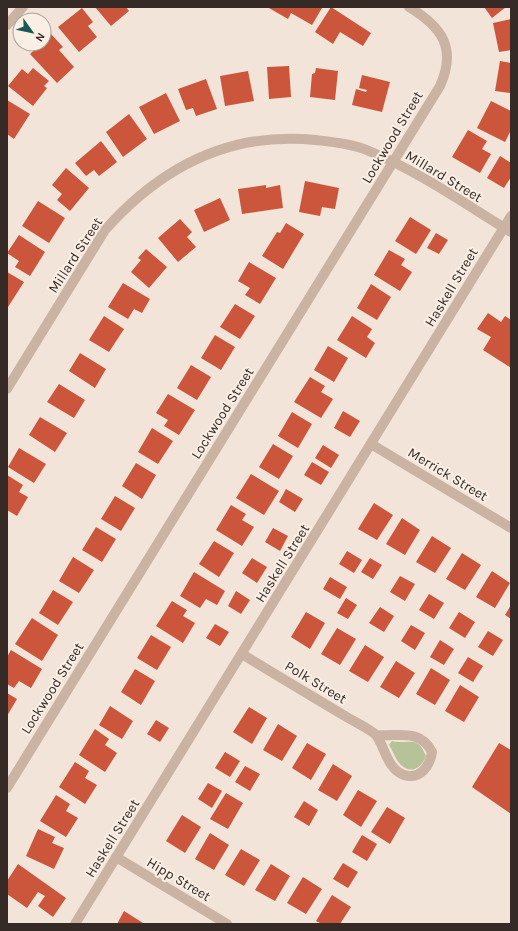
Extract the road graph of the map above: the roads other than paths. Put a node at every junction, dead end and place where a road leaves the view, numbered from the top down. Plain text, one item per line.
1 (23, 7) edge
2 (409, 7) edge
3 (7, 25) edge
4 (394, 162) junction
5 (511, 216) edge
6 (507, 230) edge
7 (7, 389) edge
8 (371, 444) junction
9 (511, 528) edge
10 (242, 654) junction
11 (376, 735) junction
12 (7, 788) edge
13 (116, 857) junction
14 (75, 924) edge
15 (227, 924) edge

1 - 3 street
2 - 4 street, Lockwood Street
4 - 6 street, Millard Street
4 - 7 street, Millard Street
4 - 12 street, Lockwood Street
5 - 6 street, Haskell Street
6 - 8 street, Haskell Street
8 - 9 street, Merrick Street
8 - 10 street, Haskell Street
10 - 11 street, Polk Street
10 - 13 street, Haskell Street
11 - 11 street, Polk Street
13 - 14 street, Haskell Street
13 - 15 street, Hipp Street

